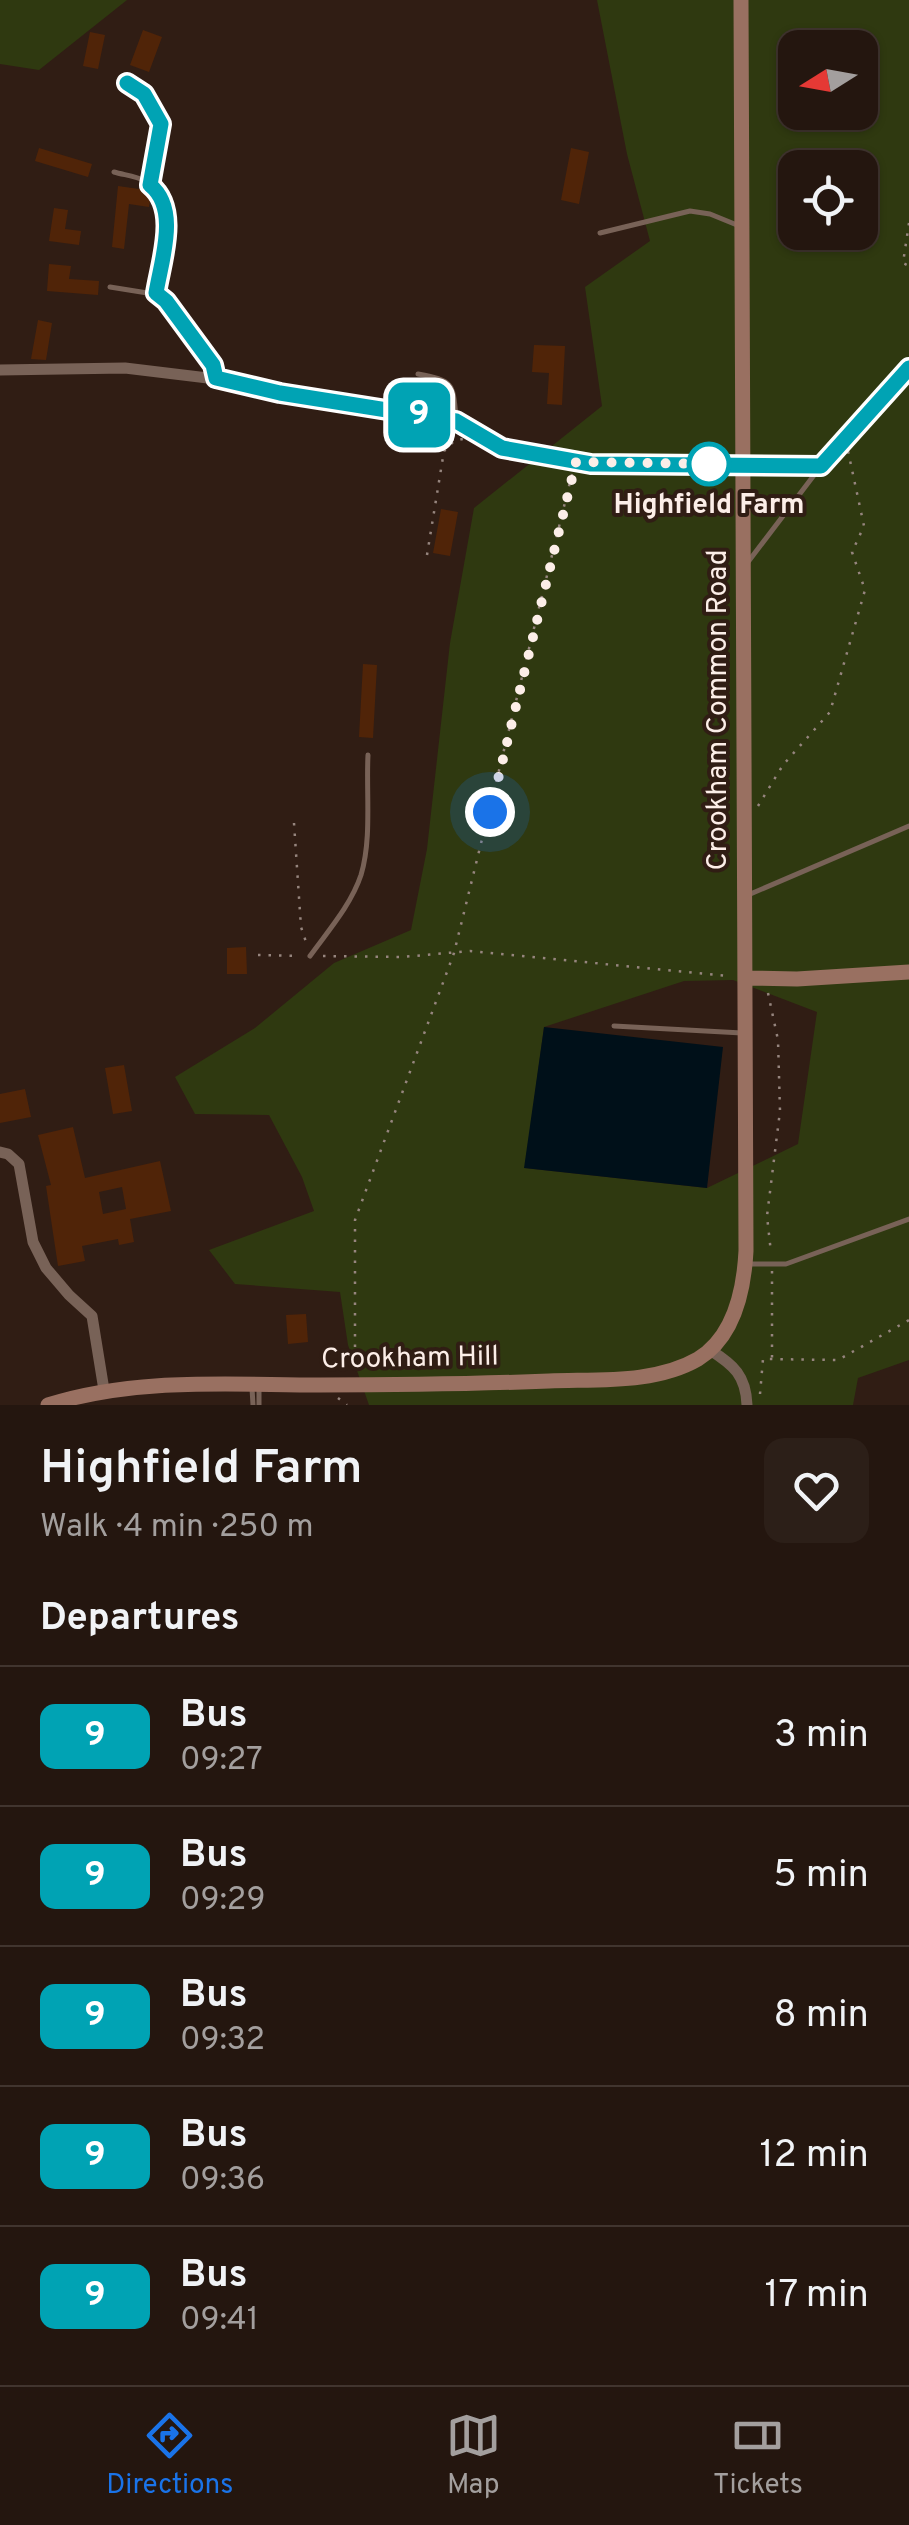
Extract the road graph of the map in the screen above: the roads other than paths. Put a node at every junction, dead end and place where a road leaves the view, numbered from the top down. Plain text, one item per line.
1 (741, 0) edge
2 (127, 83) dead end
3 (114, 172) dead end
4 (150, 185) junction
5 (741, 226) junction
6 (600, 232) dead end
7 (110, 287) dead end
8 (156, 293) junction
9 (909, 368) edge
10 (0, 370) edge
11 (418, 374) dead end
12 (216, 378) junction
13 (456, 421) junction
14 (743, 464) junction
15 (821, 466) junction
16 (742, 569) junction
17 (368, 755) dead end
18 (909, 826) edge
19 (745, 896) junction
20 (310, 956) road end
21 (909, 972) edge
22 (745, 978) junction
23 (614, 1026) dead end
24 (745, 1034) junction
25 (0, 1152) edge
26 (909, 1218) edge
27 (746, 1264) junction
28 (710, 1350) junction
29 (255, 1384) junction
30 (104, 1390) junction
31 (48, 1405) edge
32 (256, 1405) edge
33 (747, 1405) edge

1 - 5 street, Crookham Common Road
2 - 4 lane
3 - 4 lane
4 - 8 lane
5 - 6 lane
5 - 14 street, Crookham Common Road
7 - 8 lane
8 - 12 lane
9 - 15 lane
10 - 12 street
11 - 13 lane
12 - 13 street
13 - 14 street
14 - 15 lane
14 - 16 street, Crookham Common Road
15 - 16 lane
16 - 19 street, Crookham Common Road
17 - 20 lane
18 - 19 lane
19 - 22 street, Crookham Common Road
21 - 22 street
22 - 24 street, Crookham Common Road
23 - 24 lane
24 - 27 street, Crookham Common Road
25 - 30 street
26 - 27 lane
27 - 28 street, Crookham Common Road
28 - 29 street, Crookham Hill
28 - 33 street
29 - 30 street, Crookham Hill
29 - 32 lane
30 - 31 street, Crookham Hill

